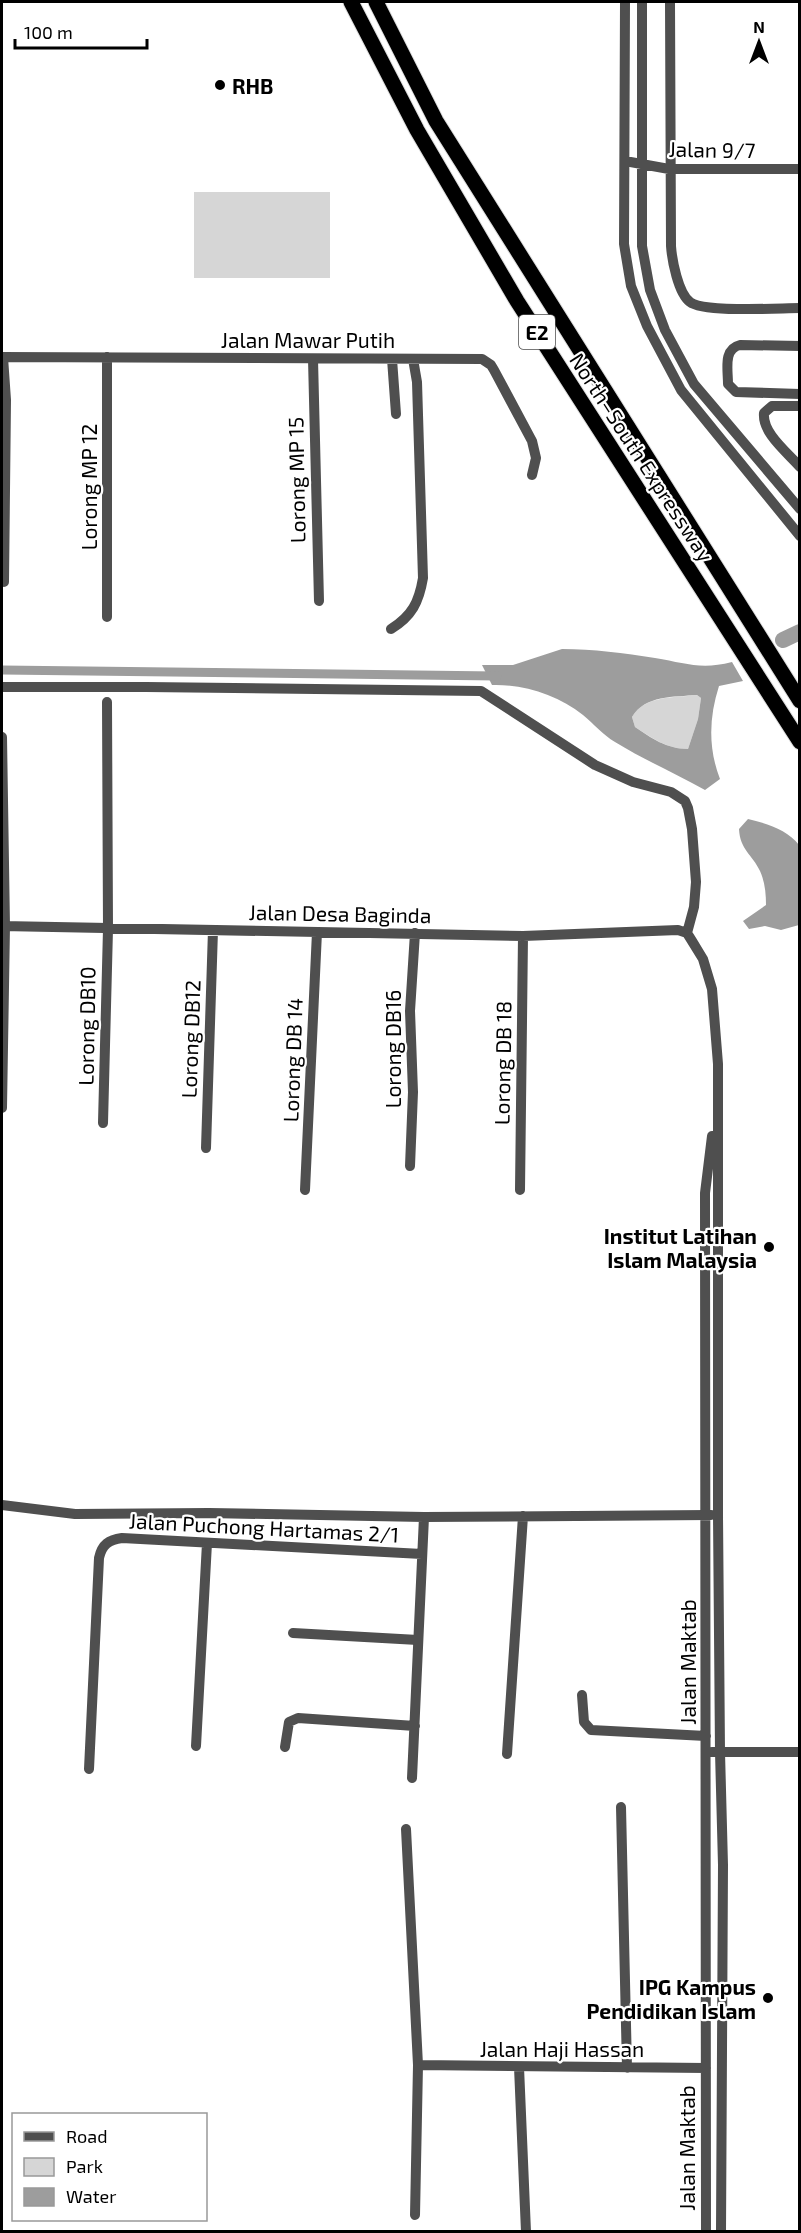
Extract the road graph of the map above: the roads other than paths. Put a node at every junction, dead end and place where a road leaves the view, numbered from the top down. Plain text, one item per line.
1 (351, 2) edge
2 (376, 2) edge
3 (625, 2) edge
4 (642, 2) edge
5 (670, 2) edge
6 (625, 161) junction
7 (643, 165) junction
8 (669, 169) junction
9 (800, 169) edge
10 (800, 308) edge
11 (800, 346) edge
12 (2, 357) edge
13 (107, 357) junction
14 (313, 359) junction
15 (392, 359) junction
16 (414, 359) junction
17 (800, 394) edge
18 (800, 406) edge
19 (396, 414) dead end
20 (797, 462) edge
21 (532, 475) dead end
22 (800, 509) edge
23 (799, 534) edge
24 (4, 582) dead end
25 (319, 601) dead end
26 (107, 617) dead end
27 (391, 629) dead end
28 (2, 687) edge
29 (800, 701) edge
30 (107, 702) dead end
31 (2, 736) edge
32 (800, 742) edge
33 (3, 926) edge
34 (108, 929) junction
35 (213, 930) junction
36 (317, 932) junction
37 (682, 932) junction
38 (415, 933) junction
39 (523, 936) junction
40 (2, 1107) edge
41 (103, 1123) dead end
42 (206, 1148) dead end
43 (410, 1166) dead end
44 (305, 1190) dead end
45 (520, 1190) dead end
46 (2, 1505) edge
47 (712, 1515) junction
48 (523, 1516) junction
49 (424, 1517) junction
50 (207, 1543) junction
51 (422, 1554) junction
52 (293, 1633) dead end
53 (418, 1640) junction
54 (582, 1695) dead end
55 (414, 1726) junction
56 (706, 1736) junction
57 (196, 1746) dead end
58 (285, 1747) dead end
59 (706, 1752) junction
60 (720, 1752) junction
61 (800, 1752) edge
62 (507, 1754) dead end
63 (89, 1769) dead end
64 (412, 1778) dead end
65 (621, 1807) dead end
66 (406, 1829) dead end
67 (721, 2058) junction
68 (706, 2062) junction
69 (418, 2065) junction
70 (519, 2067) junction
71 (627, 2068) junction
72 (415, 2215) dead end
73 (526, 2232) edge
74 (706, 2232) edge
75 (721, 2232) edge

1 - 32 highway, North–South Expressway / E2
2 - 29 highway, North–South Expressway / E2
3 - 6 street
4 - 7 street
5 - 8 street
6 - 7 street, Jalan 9/7
6 - 23 street
7 - 8 street, Jalan 9/7
7 - 22 street
8 - 9 street, Jalan 9/7
8 - 10 street
11 - 17 street
12 - 13 street, Jalan Mawar Putih
12 - 24 street
13 - 14 street, Jalan Mawar Putih
13 - 26 street, Lorong MP 12
14 - 15 street, Jalan Mawar Putih
14 - 25 street, Lorong MP 15
15 - 16 street, Jalan Mawar Putih
15 - 19 street
16 - 21 street, Jalan Mawar Putih
16 - 27 street
18 - 20 street
28 - 37 street
30 - 34 street, Lorong DB10
31 - 33 street
33 - 34 street, Jalan Desa Baginda
33 - 40 street
34 - 35 street, Jalan Desa Baginda
34 - 41 street, Lorong DB10
35 - 36 street, Jalan Desa Baginda
35 - 42 street, Lorong DB12
36 - 38 street, Jalan Desa Baginda
36 - 44 street, Lorong DB 14
37 - 39 street, Jalan Desa Baginda
37 - 47 street, Jalan Maktab
38 - 39 street, Jalan Desa Baginda
38 - 43 street, Lorong DB16
39 - 45 street, Lorong DB 18
46 - 49 street
47 - 48 street
47 - 56 street, Jalan Maktab
47 - 60 street, Jalan Maktab
48 - 49 street
48 - 62 street
49 - 51 street
50 - 51 street, Jalan Puchong Hartamas 2/1
50 - 57 street
50 - 63 street, Jalan Puchong Hartamas 2/1
51 - 53 street
52 - 53 street
53 - 55 street
54 - 56 street
55 - 58 street
55 - 64 street
56 - 59 street, Jalan Maktab
59 - 60 street
59 - 68 street, Jalan Maktab
60 - 61 street
60 - 67 street, Jalan Maktab
65 - 71 street
66 - 69 street
67 - 68 street, Jalan Haji Hassan
67 - 75 street, Jalan Maktab
68 - 71 street, Jalan Haji Hassan
68 - 74 street, Jalan Maktab
69 - 70 street, Jalan Haji Hassan
69 - 72 street
70 - 71 street, Jalan Haji Hassan
70 - 73 street

